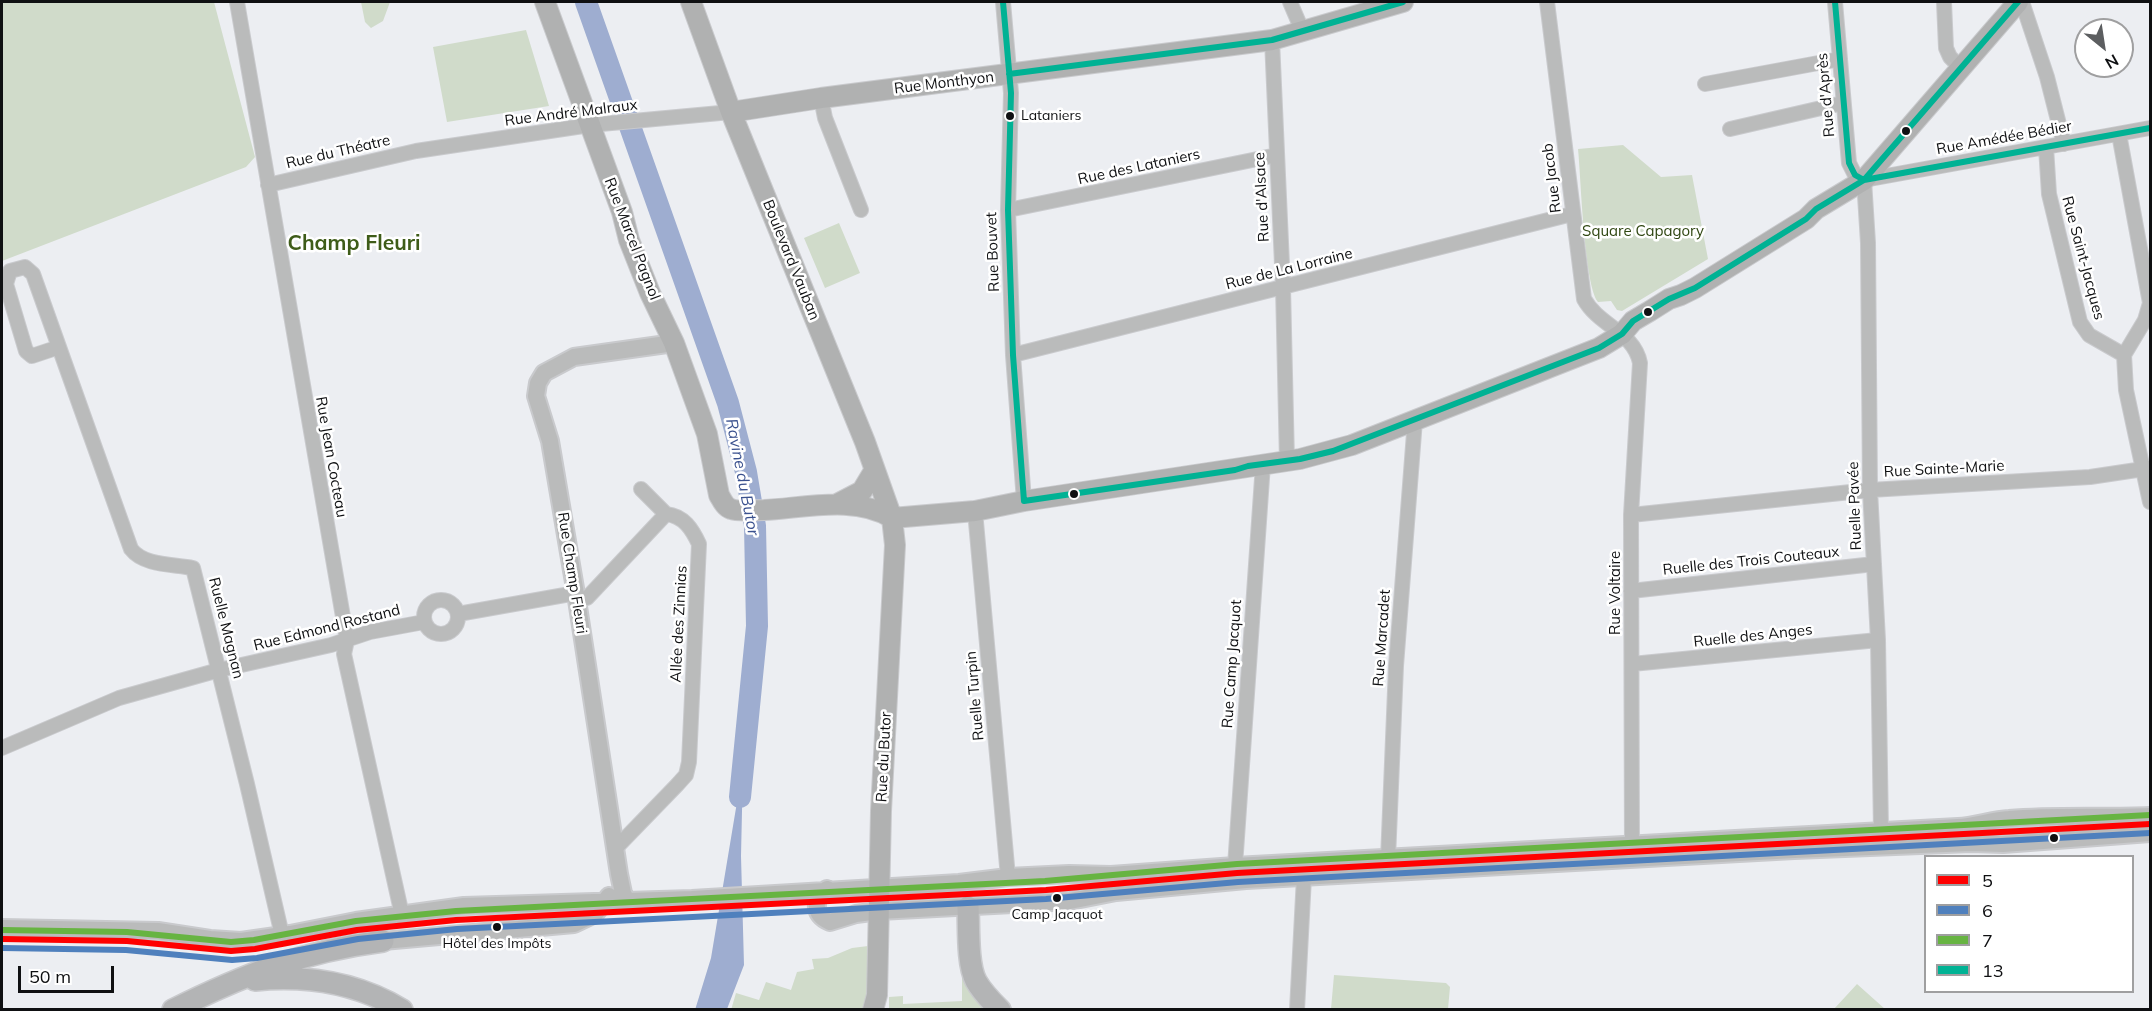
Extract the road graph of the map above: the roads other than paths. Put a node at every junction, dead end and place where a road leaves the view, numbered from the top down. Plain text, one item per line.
1 (237, 2) edge
2 (545, 2) edge
3 (691, 2) edge
4 (1003, 2) edge
5 (1290, 2) edge
6 (1403, 2) edge
7 (1547, 2) edge
8 (1834, 2) edge
9 (1944, 2) edge
10 (2020, 2) edge
11 (1302, 30) junction
12 (1272, 40) junction
13 (1839, 59) junction
14 (1960, 67) junction
15 (1009, 74) junction
16 (1705, 84) dead end
17 (820, 98) junction
18 (1843, 103) junction
19 (731, 112) junction
20 (596, 124) junction
21 (2151, 128) edge
22 (1730, 129) dead end
23 (2119, 134) junction
24 (2064, 144) junction
25 (2046, 147) junction
26 (416, 151) joint
27 (1277, 155) junction
28 (1864, 180) junction
29 (268, 185) junction
30 (861, 210) dead end
31 (1008, 210) junction
32 (1572, 214) junction
33 (1283, 287) junction
34 (2150, 303) edge
35 (667, 325) junction
36 (1622, 334) junction
37 (674, 343) junction
38 (59, 347) junction
39 (639, 347) junction
40 (2124, 354) junction
41 (1013, 355) junction
42 (1415, 420) junction
43 (1287, 461) junction
44 (1263, 464) junction
45 (2147, 469) edge
46 (874, 471) junction
47 (641, 489) dead end
48 (1870, 490) junction
49 (1024, 501) junction
50 (2151, 502) edge
51 (837, 504) junction
52 (975, 511) junction
53 (666, 514) junction
54 (1631, 515) junction
55 (892, 518) junction
56 (1874, 564) junction
57 (1631, 591) junction
58 (577, 596) junction
59 (458, 614) junction
60 (424, 622) junction
61 (347, 640) junction
62 (1878, 640) junction
63 (1632, 664) junction
64 (219, 670) junction
65 (2, 748) edge
66 (2151, 816) edge
67 (1881, 831) junction
68 (2151, 833) edge
69 (615, 849) junction
70 (1632, 852) junction
71 (1388, 859) junction
72 (1235, 866) junction
73 (619, 874) junction
74 (1008, 877) junction
75 (1304, 877) junction
76 (958, 883) junction
77 (879, 888) junction
78 (827, 889) junction
79 (606, 901) junction
80 (627, 902) junction
81 (968, 907) junction
82 (879, 911) junction
83 (402, 915) junction
84 (2, 928) edge
85 (282, 935) junction
86 (383, 941) joint
87 (219, 987) junction
88 (875, 1002) edge
89 (173, 1010) edge
90 (402, 1010) edge
91 (1000, 1010) edge
92 (1297, 1010) edge

1 - 29 street, Rue Jean Cocteau
2 - 20 main road, Rue Marcel Pagnol
3 - 19 main road, Boulevard Vauban
4 - 15 street, Rue Bouvet
5 - 11 street
6 - 11 main road, Rue Monthyon
7 - 32 street, Rue Jacob
8 - 13 street, Rue d'Après
9 - 14 street
10 - 14 main road
10 - 24 street
11 - 12 main road, Rue Monthyon
12 - 15 main road, Rue Monthyon
12 - 27 street, Rue d'Alsace
13 - 16 street
13 - 18 street, Rue d'Après
14 - 28 main road
15 - 17 main road, Rue Monthyon
15 - 31 street, Rue Bouvet
17 - 19 main road, Rue Monthyon
17 - 30 street
18 - 22 street
18 - 28 street, Rue d'Après
19 - 20 street, Rue André Malraux
19 - 46 main road, Boulevard Vauban
20 - 26 street, Rue André Malraux
20 - 35 main road, Rue Marcel Pagnol
21 - 23 street, Rue Amédée Bédier
23 - 24 street, Rue Amédée Bédier
23 - 34 street
24 - 25 street, Rue Amédée Bédier
25 - 28 street, Rue Amédée Bédier
25 - 40 street, Rue Saint-Jacques
26 - 29 street, Rue du Théatre
27 - 31 street, Rue des Lataniers
27 - 33 street, Rue d'Alsace
28 - 36 main road
28 - 48 street, Ruelle Pavée
29 - 61 street, Rue Jean Cocteau
31 - 41 street, Rue Bouvet
32 - 33 street, Rue de La Lorraine
32 - 36 street, Rue Jacob
33 - 41 street, Rue de La Lorraine
33 - 43 street, Rue d'Alsace
34 - 40 street
35 - 37 main road, Rue Marcel Pagnol
35 - 39 street, Rue Champ Fleuri
36 - 42 main road
36 - 54 street, Rue Voltaire
37 - 39 street, Rue Champ Fleuri
37 - 51 main road, Rue Marcel Pagnol
38 - 38 street, Ruelle Magnan
38 - 64 street, Ruelle Magnan
39 - 58 street, Rue Champ Fleuri
40 - 45 street
41 - 49 street, Rue Bouvet
42 - 43 main road
42 - 71 street, Rue Marcadet
43 - 44 main road
44 - 49 main road
44 - 72 street, Rue Camp Jacquot
45 - 48 street, Rue Sainte-Marie
45 - 50 street
46 - 51 main road
46 - 55 main road, Boulevard Vauban
47 - 53 street, Allée des Zinnias
48 - 54 street, Rue Sainte-Marie
48 - 56 street, Ruelle Pavée
49 - 52 main road
51 - 55 main road
52 - 55 main road
52 - 74 street, Ruelle Turpin
53 - 58 street
53 - 69 street, Allée des Zinnias
54 - 57 street, Rue Voltaire
55 - 77 main road, Rue du Butor
56 - 57 street, Ruelle des Trois Couteaux
56 - 62 street, Ruelle Pavée
57 - 63 street, Rue Voltaire
58 - 59 street
58 - 69 street, Rue Champ Fleuri
59 - 60 street
59 - 60 street
60 - 61 street, Rue Edmond Rostand
61 - 64 street, Rue Edmond Rostand
61 - 83 street, Rue Jean Cocteau
62 - 63 street, Ruelle des Anges
62 - 67 street, Ruelle Pavée
63 - 70 street, Rue Voltaire
64 - 65 street, Rue Edmond Rostand
64 - 85 street, Ruelle Magnan
66 - 67 street
67 - 70 street
68 - 70 street
69 - 73 street, Rue Champ Fleuri
70 - 71 street
70 - 75 street
71 - 72 street
72 - 74 street
73 - 79 street
73 - 80 street, Rue Champ Fleuri
74 - 76 street
75 - 81 street
75 - 92 street
76 - 77 street
76 - 81 street
77 - 78 street
77 - 82 main road, Rue du Butor
78 - 80 street
78 - 82 street
79 - 80 street
79 - 83 street
79 - 86 street
81 - 82 street
81 - 91 main road
82 - 88 main road, Rue du Butor
83 - 85 street
84 - 85 street
86 - 87 main road
87 - 89 main road
87 - 90 main road

